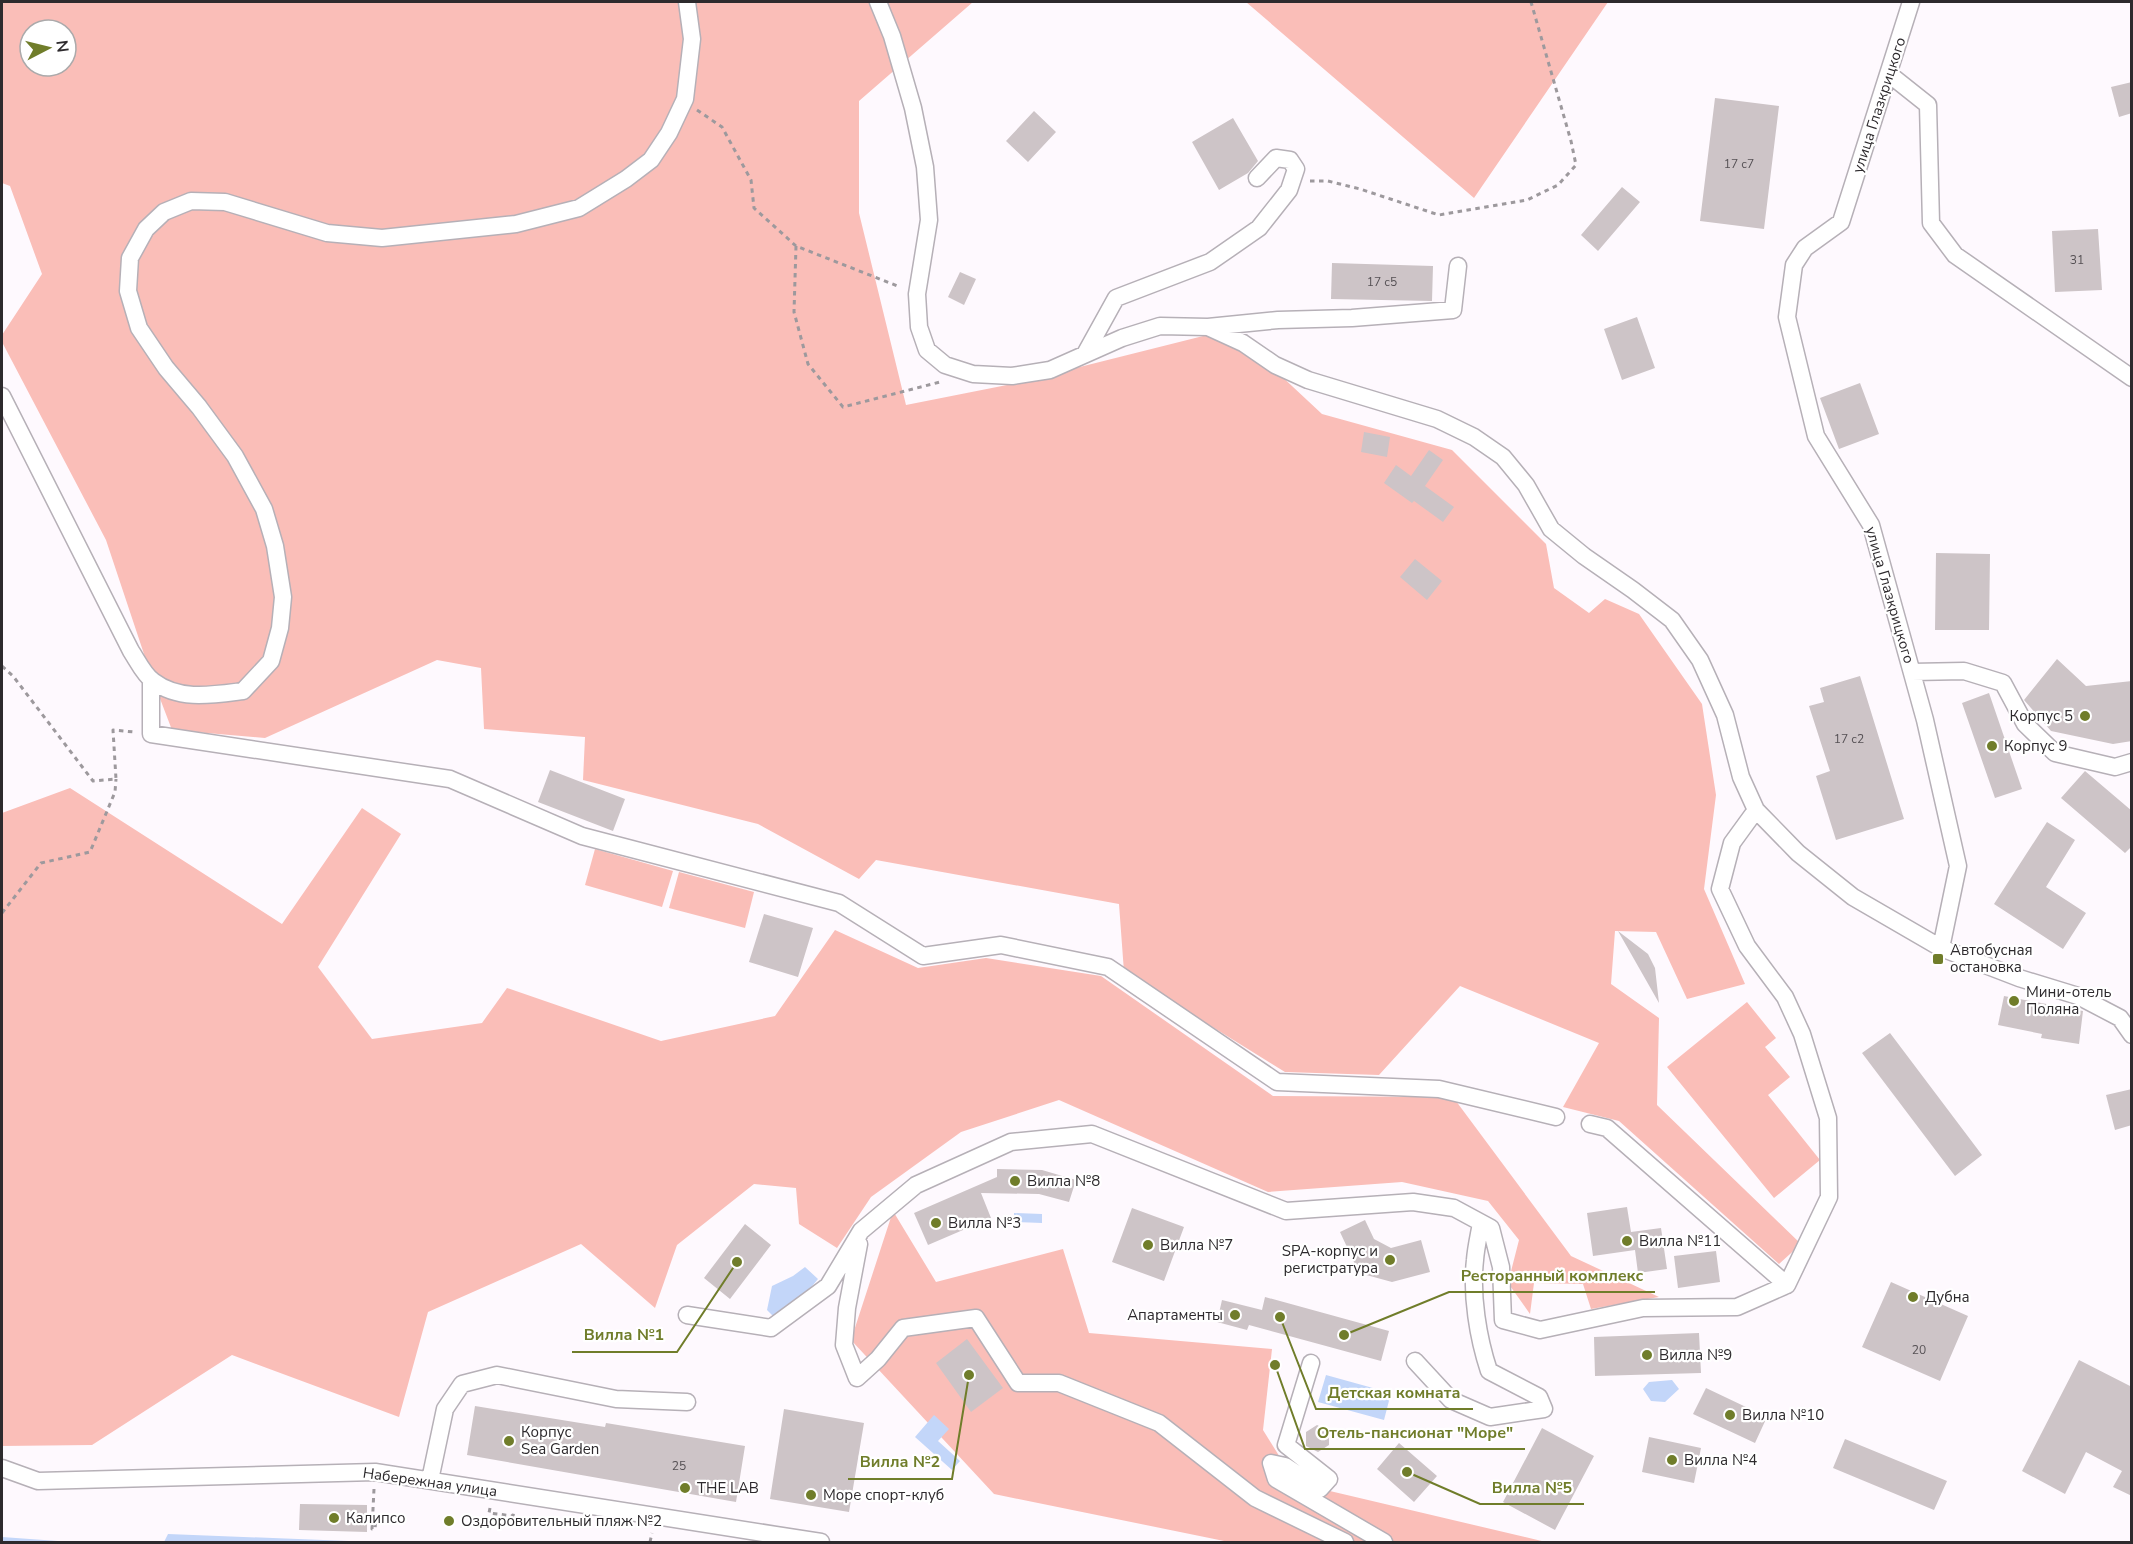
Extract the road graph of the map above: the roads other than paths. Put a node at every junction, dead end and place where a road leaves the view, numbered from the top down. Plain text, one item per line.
1 (687, 2) edge
2 (878, 2) edge
3 (1911, 2) edge
4 (1889, 74) junction
5 (1257, 178) dead end
6 (1458, 266) dead end
7 (1208, 327) junction
8 (1085, 354) junction
9 (2132, 378) edge
10 (2, 396) edge
11 (1912, 672) junction
12 (151, 681) junction
13 (2132, 762) edge
14 (1756, 810) junction
15 (1941, 948) junction
16 (2132, 1035) edge
17 (1557, 1117) dead end
18 (1590, 1124) dead end
19 (1481, 1223) junction
20 (861, 1231) junction
21 (1787, 1285) junction
22 (687, 1315) dead end
23 (1415, 1361) dead end
24 (1311, 1363) dead end
25 (687, 1402) dead end
26 (2, 1468) edge
27 (2, 1477) edge
28 (430, 1480) junction
29 (38, 1481) junction
30 (821, 1542) edge
31 (1345, 1542) edge
32 (1384, 1542) edge

1 - 12 street
2 - 8 street
3 - 4 street, улица Глазкрицкого
4 - 9 street
4 - 11 street, улица Глазкрицкого
5 - 8 street
6 - 7 street
7 - 8 street
7 - 14 street
10 - 12 street
11 - 13 street
11 - 15 street, улица Глазкрицкого
12 - 17 street
14 - 15 street
14 - 21 street
15 - 16 street
18 - 21 street
19 - 20 street
19 - 21 street
19 - 23 street
20 - 22 street
20 - 31 street
24 - 32 street
25 - 28 street
26 - 29 street, Набережная улица
27 - 29 street
28 - 29 street, Набережная улица
28 - 30 street, Набережная улица

